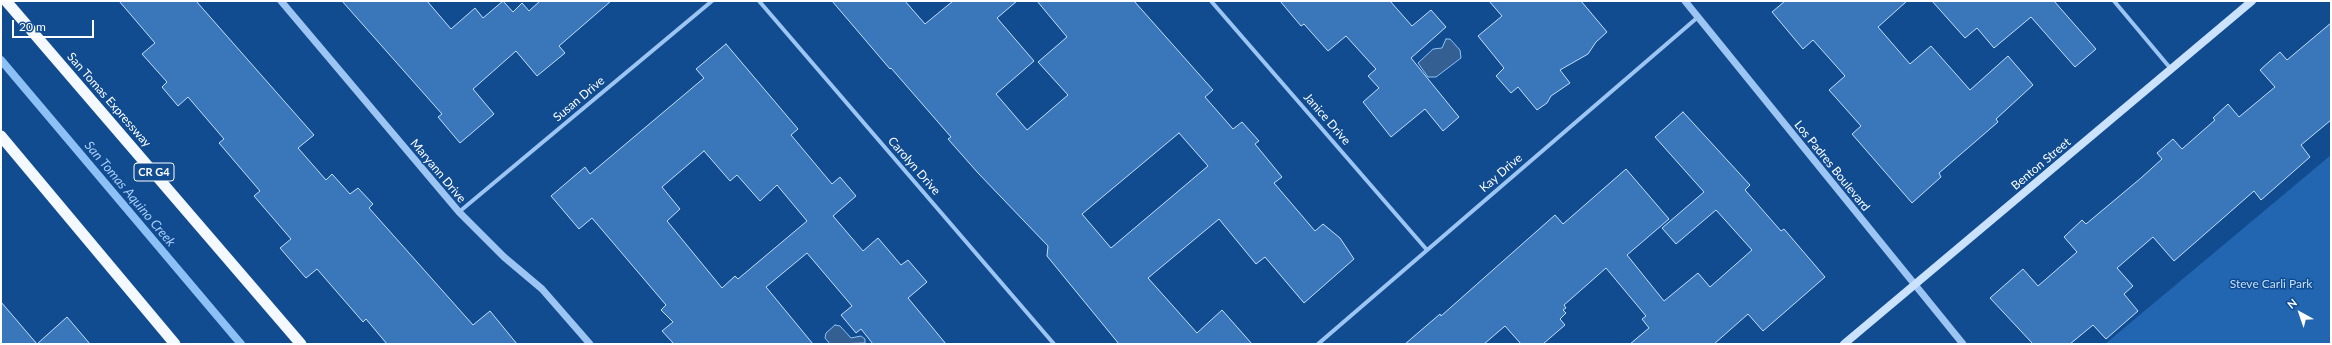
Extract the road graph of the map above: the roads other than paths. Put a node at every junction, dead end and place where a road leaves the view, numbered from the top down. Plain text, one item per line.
1 (6, 1) edge
2 (281, 1) edge
3 (712, 1) edge
4 (759, 1) edge
5 (1211, 1) edge
6 (1685, 1) edge
7 (2114, 1) edge
8 (2252, 1) edge
9 (1698, 17) junction
10 (2172, 70) junction
11 (1, 136) edge
12 (459, 212) junction
13 (1427, 250) junction
14 (1915, 285) junction
15 (175, 344) edge
16 (301, 344) edge
17 (590, 344) edge
18 (1054, 344) edge
19 (1318, 344) edge
20 (1844, 344) edge
21 (1964, 344) edge

1 - 16 highway, San Tomas Expressway / CR G4
2 - 12 street, Maryann Drive
3 - 12 street, Susan Drive
4 - 18 street, Carolyn Drive
5 - 13 street, Janice Drive
6 - 9 street, Los Padres Boulevard
7 - 10 street
8 - 10 main road, Benton Street
9 - 13 street, Kay Drive
9 - 14 street, Los Padres Boulevard
10 - 14 main road, Benton Street
11 - 15 highway
12 - 17 street, Maryann Drive
13 - 19 street, Kay Drive
14 - 20 main road, Benton Street
14 - 21 street, Los Padres Boulevard

